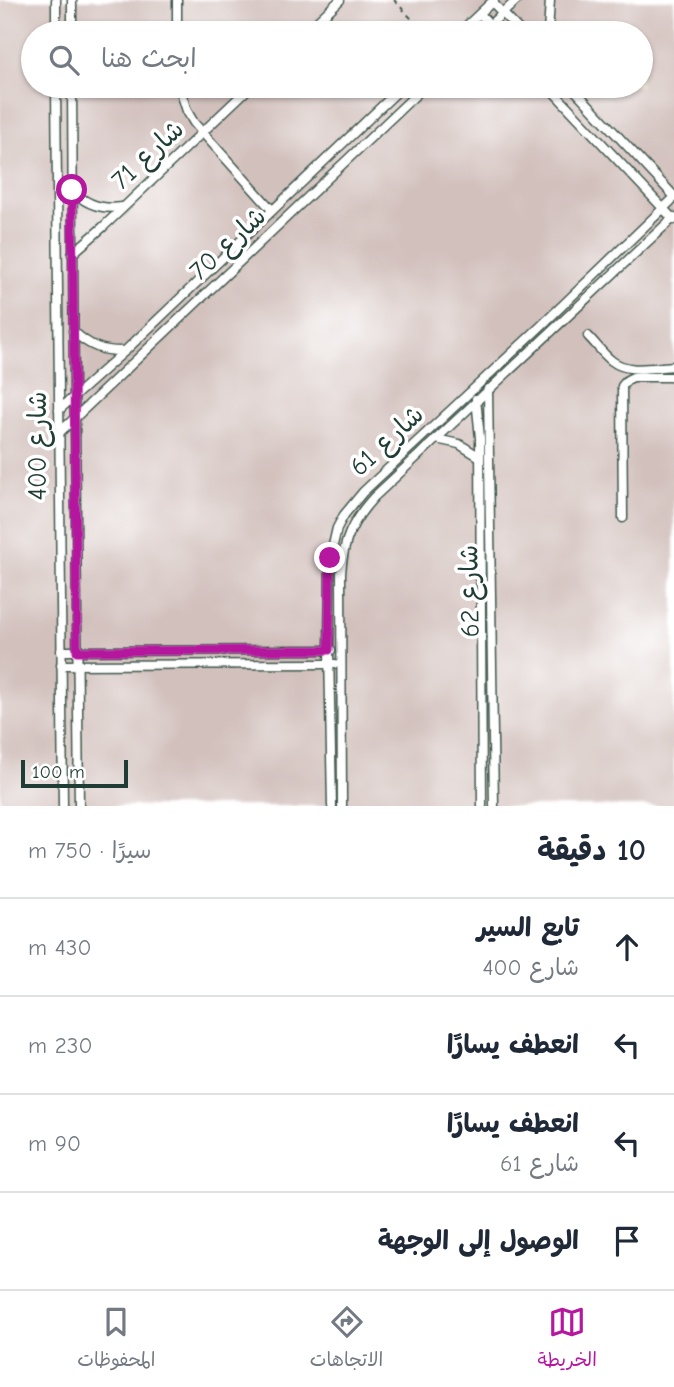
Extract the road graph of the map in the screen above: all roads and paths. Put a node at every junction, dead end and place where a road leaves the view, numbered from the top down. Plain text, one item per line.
1 (56, 0) edge
2 (72, 0) edge
3 (340, 0) edge
4 (394, 0) edge
5 (517, 0) edge
6 (550, 0) edge
7 (493, 1) edge
8 (178, 2) edge
9 (480, 14) junction
10 (503, 14) junction
11 (56, 21) edge
12 (72, 21) edge
13 (177, 21) edge
14 (318, 21) edge
15 (414, 21) edge
16 (472, 21) edge
17 (487, 21) edge
18 (494, 21) edge
19 (510, 21) edge
20 (549, 21) edge
21 (56, 98) edge
22 (72, 98) edge
23 (183, 98) edge
24 (238, 98) edge
25 (390, 98) edge
26 (412, 98) edge
27 (559, 98) edge
28 (582, 98) edge
29 (597, 114) junction
30 (584, 124) junction
31 (202, 133) junction
32 (72, 190) junction
33 (674, 197) edge
34 (122, 207) junction
35 (663, 208) junction
36 (272, 210) junction
37 (674, 218) edge
38 (72, 254) junction
39 (73, 331) junction
40 (588, 336) dead end
41 (125, 351) junction
42 (674, 366) edge
43 (487, 376) junction
44 (674, 377) edge
45 (473, 389) junction
46 (489, 390) junction
47 (74, 397) junction
48 (476, 401) junction
49 (59, 410) junction
50 (75, 418) junction
51 (59, 433) junction
52 (436, 439) junction
53 (480, 457) junction
54 (387, 470) junction
55 (379, 477) junction
56 (395, 478) junction
57 (387, 485) junction
58 (623, 518) dead end
59 (61, 650) junction
60 (329, 650) junction
61 (341, 650) junction
62 (77, 651) junction
63 (242, 651) junction
64 (264, 651) junction
65 (243, 664) junction
66 (264, 664) junction
67 (329, 664) junction
68 (341, 664) junction
69 (61, 665) junction
70 (77, 665) junction
71 (63, 806) edge
72 (79, 806) edge
73 (332, 806) edge
74 (342, 806) edge
75 (482, 806) edge
76 (494, 806) edge

1 - 11 street
2 - 12 street
3 - 14 street
4 - 15 path
5 - 10 street
6 - 20 street
7 - 9 street
7 - 10 street
8 - 13 street
9 - 16 street
9 - 17 street
10 - 18 street
10 - 19 street
21 - 49 street, شارع 400
22 - 32 street, شارع 400
23 - 31 street
24 - 31 street, شارع 71
25 - 36 street, شارع 70
26 - 50 street, شارع 70
27 - 30 street
28 - 29 street
29 - 30 street
29 - 33 street
30 - 35 street
31 - 34 street, شارع 71
31 - 36 street
32 - 34 street
32 - 38 street, شارع 400
33 - 35 street, شارع 61
34 - 38 street, شارع 71
35 - 37 street
35 - 43 street, شارع 61
36 - 41 street, شارع 70
37 - 46 street, شارع 61
38 - 39 street, شارع 400
39 - 41 street
39 - 47 street, شارع 400
40 - 42 street
41 - 47 street, شارع 70
43 - 45 street, شارع 61
43 - 46 street, شارع 62
44 - 58 street
45 - 48 street, شارع 62
45 - 54 street, شارع 61
46 - 48 street, شارع 61
46 - 76 street, شارع 62
47 - 49 street, شارع 70
47 - 50 street, شارع 400
48 - 52 street, شارع 61
48 - 53 street, شارع 62
49 - 51 street, شارع 400
50 - 51 street, شارع 70
50 - 62 street, شارع 400
51 - 59 street, شارع 400
52 - 53 street
52 - 56 street, شارع 61
53 - 75 street, شارع 62
54 - 55 street, شارع 61
54 - 56 street
55 - 57 street
55 - 60 street, شارع 61
56 - 57 street, شارع 61
57 - 61 street, شارع 61
59 - 62 street
59 - 69 street, شارع 400
60 - 61 street
60 - 64 street
60 - 67 street, شارع 61
61 - 68 street, شارع 61
62 - 63 street
62 - 70 street, شارع 400
63 - 64 street
63 - 65 street
64 - 66 street
65 - 66 street
65 - 70 street
66 - 67 street
67 - 68 street
67 - 73 street, شارع 61
68 - 74 street, شارع 61
69 - 70 street
69 - 71 street, شارع 400
70 - 72 street, شارع 400

